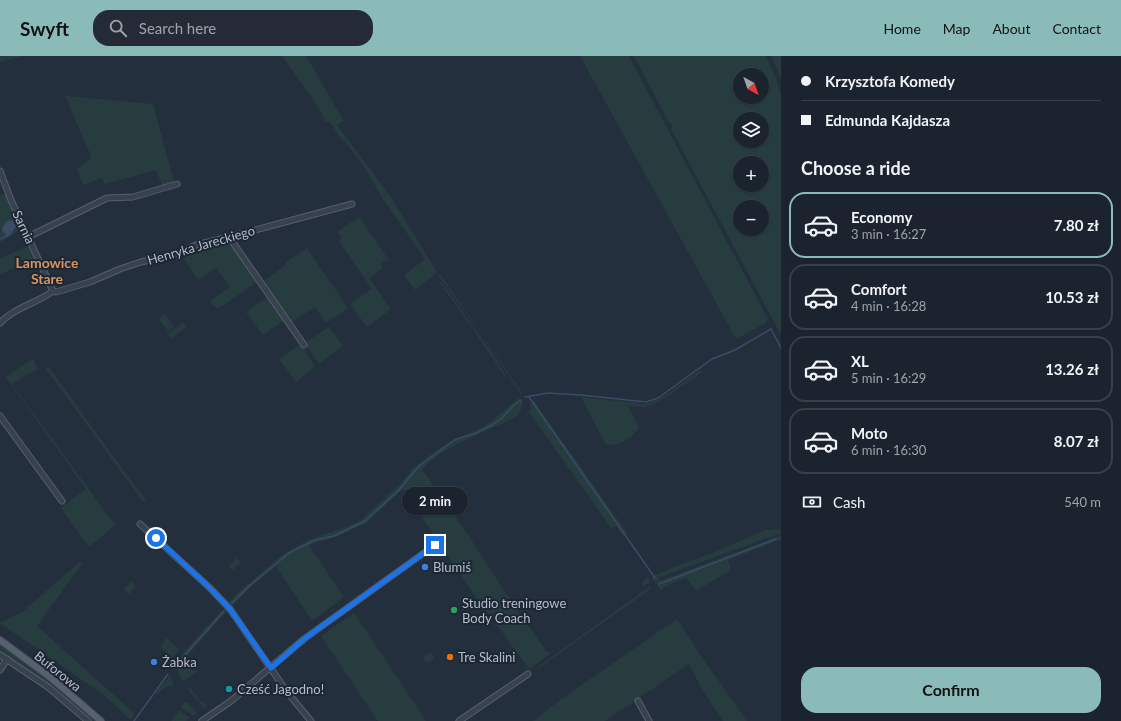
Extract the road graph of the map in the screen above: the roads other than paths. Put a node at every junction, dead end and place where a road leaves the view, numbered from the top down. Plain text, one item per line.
1 (0, 171) edge
2 (177, 184) dead end
3 (352, 204) dead end
4 (28, 237) junction
5 (229, 237) junction
6 (53, 291) junction
7 (0, 323) edge
8 (304, 345) dead end
9 (0, 416) edge
10 (62, 502) dead end
11 (140, 524) dead end
12 (435, 545) dead end
13 (0, 640) edge
14 (0, 655) edge
15 (7, 659) junction
16 (271, 668) junction
17 (0, 670) edge
18 (528, 674) dead end
19 (638, 701) dead end
20 (88, 721) edge
21 (101, 721) edge
22 (202, 721) edge
23 (311, 721) edge
24 (459, 721) edge
25 (649, 721) edge

1 - 4 street, Sarnia
2 - 4 street
3 - 5 street, Henryka Jareckiego
4 - 6 street, Sarnia
5 - 6 street, Henryka Jareckiego
5 - 8 street
6 - 7 street
9 - 10 street
11 - 16 street
12 - 16 street
13 - 21 main road, Buforowa
14 - 15 street, Buforowa
15 - 17 street
15 - 20 street, Buforowa
16 - 22 street
16 - 23 street
18 - 24 street
19 - 25 street

